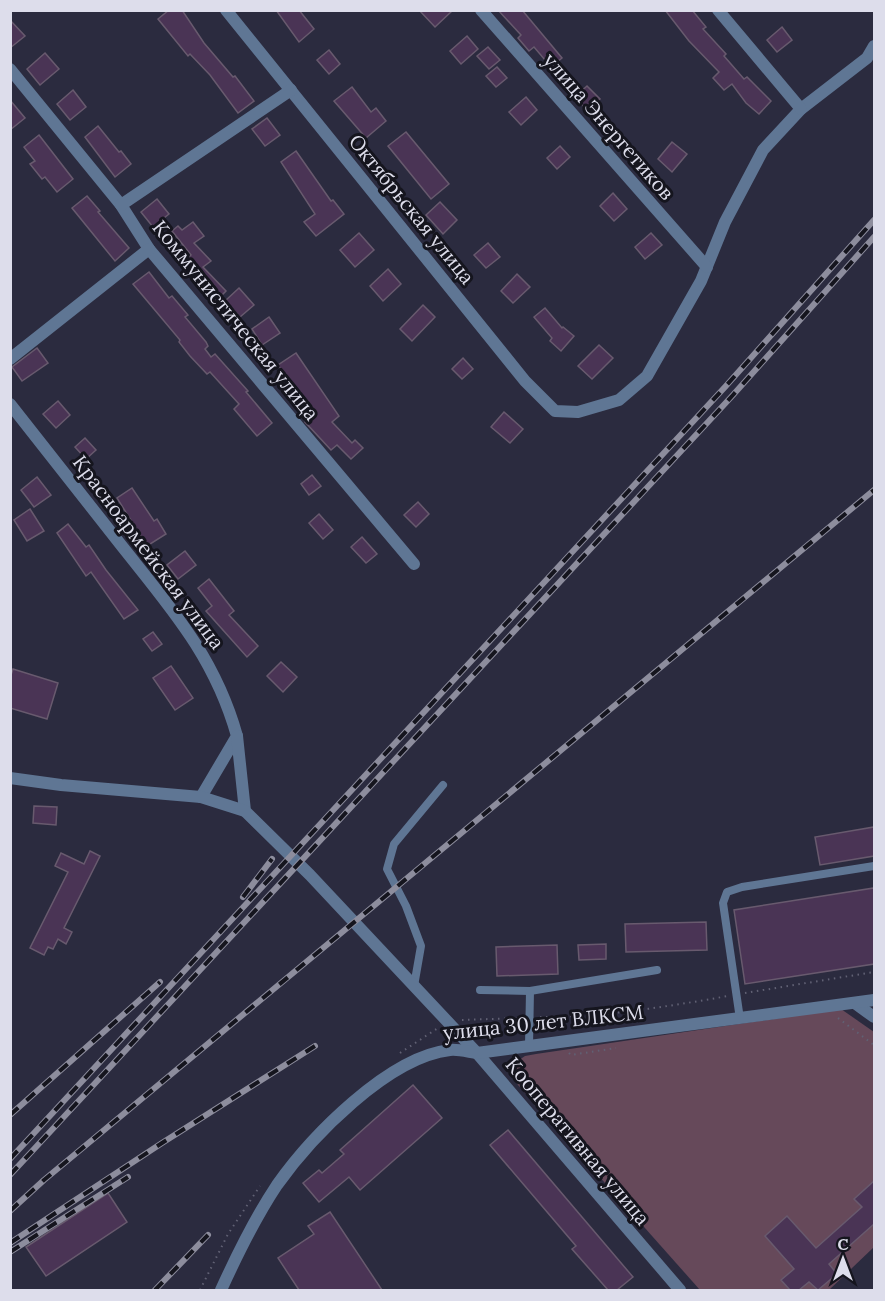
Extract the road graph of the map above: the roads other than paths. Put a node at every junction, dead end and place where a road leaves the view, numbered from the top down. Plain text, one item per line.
1 (226, 10) edge
2 (481, 10) edge
3 (718, 10) edge
4 (874, 46) edge
5 (10, 69) edge
6 (291, 90) junction
7 (801, 109) junction
8 (121, 205) junction
9 (149, 249) junction
10 (707, 267) junction
11 (10, 359) edge
12 (10, 404) edge
13 (414, 564) dead end
14 (237, 736) junction
15 (10, 778) edge
16 (442, 785) dead end
17 (201, 797) junction
18 (245, 811) junction
19 (874, 867) edge
20 (657, 970) dead end
21 (414, 986) junction
22 (480, 990) dead end
23 (530, 991) junction
24 (874, 1000) edge
25 (856, 1004) junction
26 (874, 1017) edge
27 (740, 1019) junction
28 (529, 1046) junction
29 (477, 1053) junction
30 (221, 1290) edge
31 (680, 1290) edge

1 - 6 street, Октябрьская улица
2 - 10 street, улица Энергетиков
3 - 7 street
4 - 7 street
5 - 8 street, Коммунистическая улица
6 - 8 street
6 - 10 street, Октябрьская улица
7 - 10 street
8 - 9 street, Коммунистическая улица
9 - 11 street
9 - 13 street, Коммунистическая улица
12 - 14 street, Красноармейская улица
14 - 17 street
14 - 18 street
15 - 17 street, Кооперативная улица
16 - 21 lane
17 - 18 street, Кооперативная улица
18 - 21 street, Кооперативная улица
19 - 27 lane
20 - 23 lane
21 - 29 street, Кооперативная улица
22 - 23 lane
23 - 28 lane
24 - 25 street, улица 30 лет ВЛКСМ
25 - 26 street
25 - 27 street, улица 30 лет ВЛКСМ
27 - 28 street, улица 30 лет ВЛКСМ
28 - 29 street, улица 30 лет ВЛКСМ
29 - 30 street, улица 30 лет ВЛКСМ
29 - 31 street, Кооперативная улица

